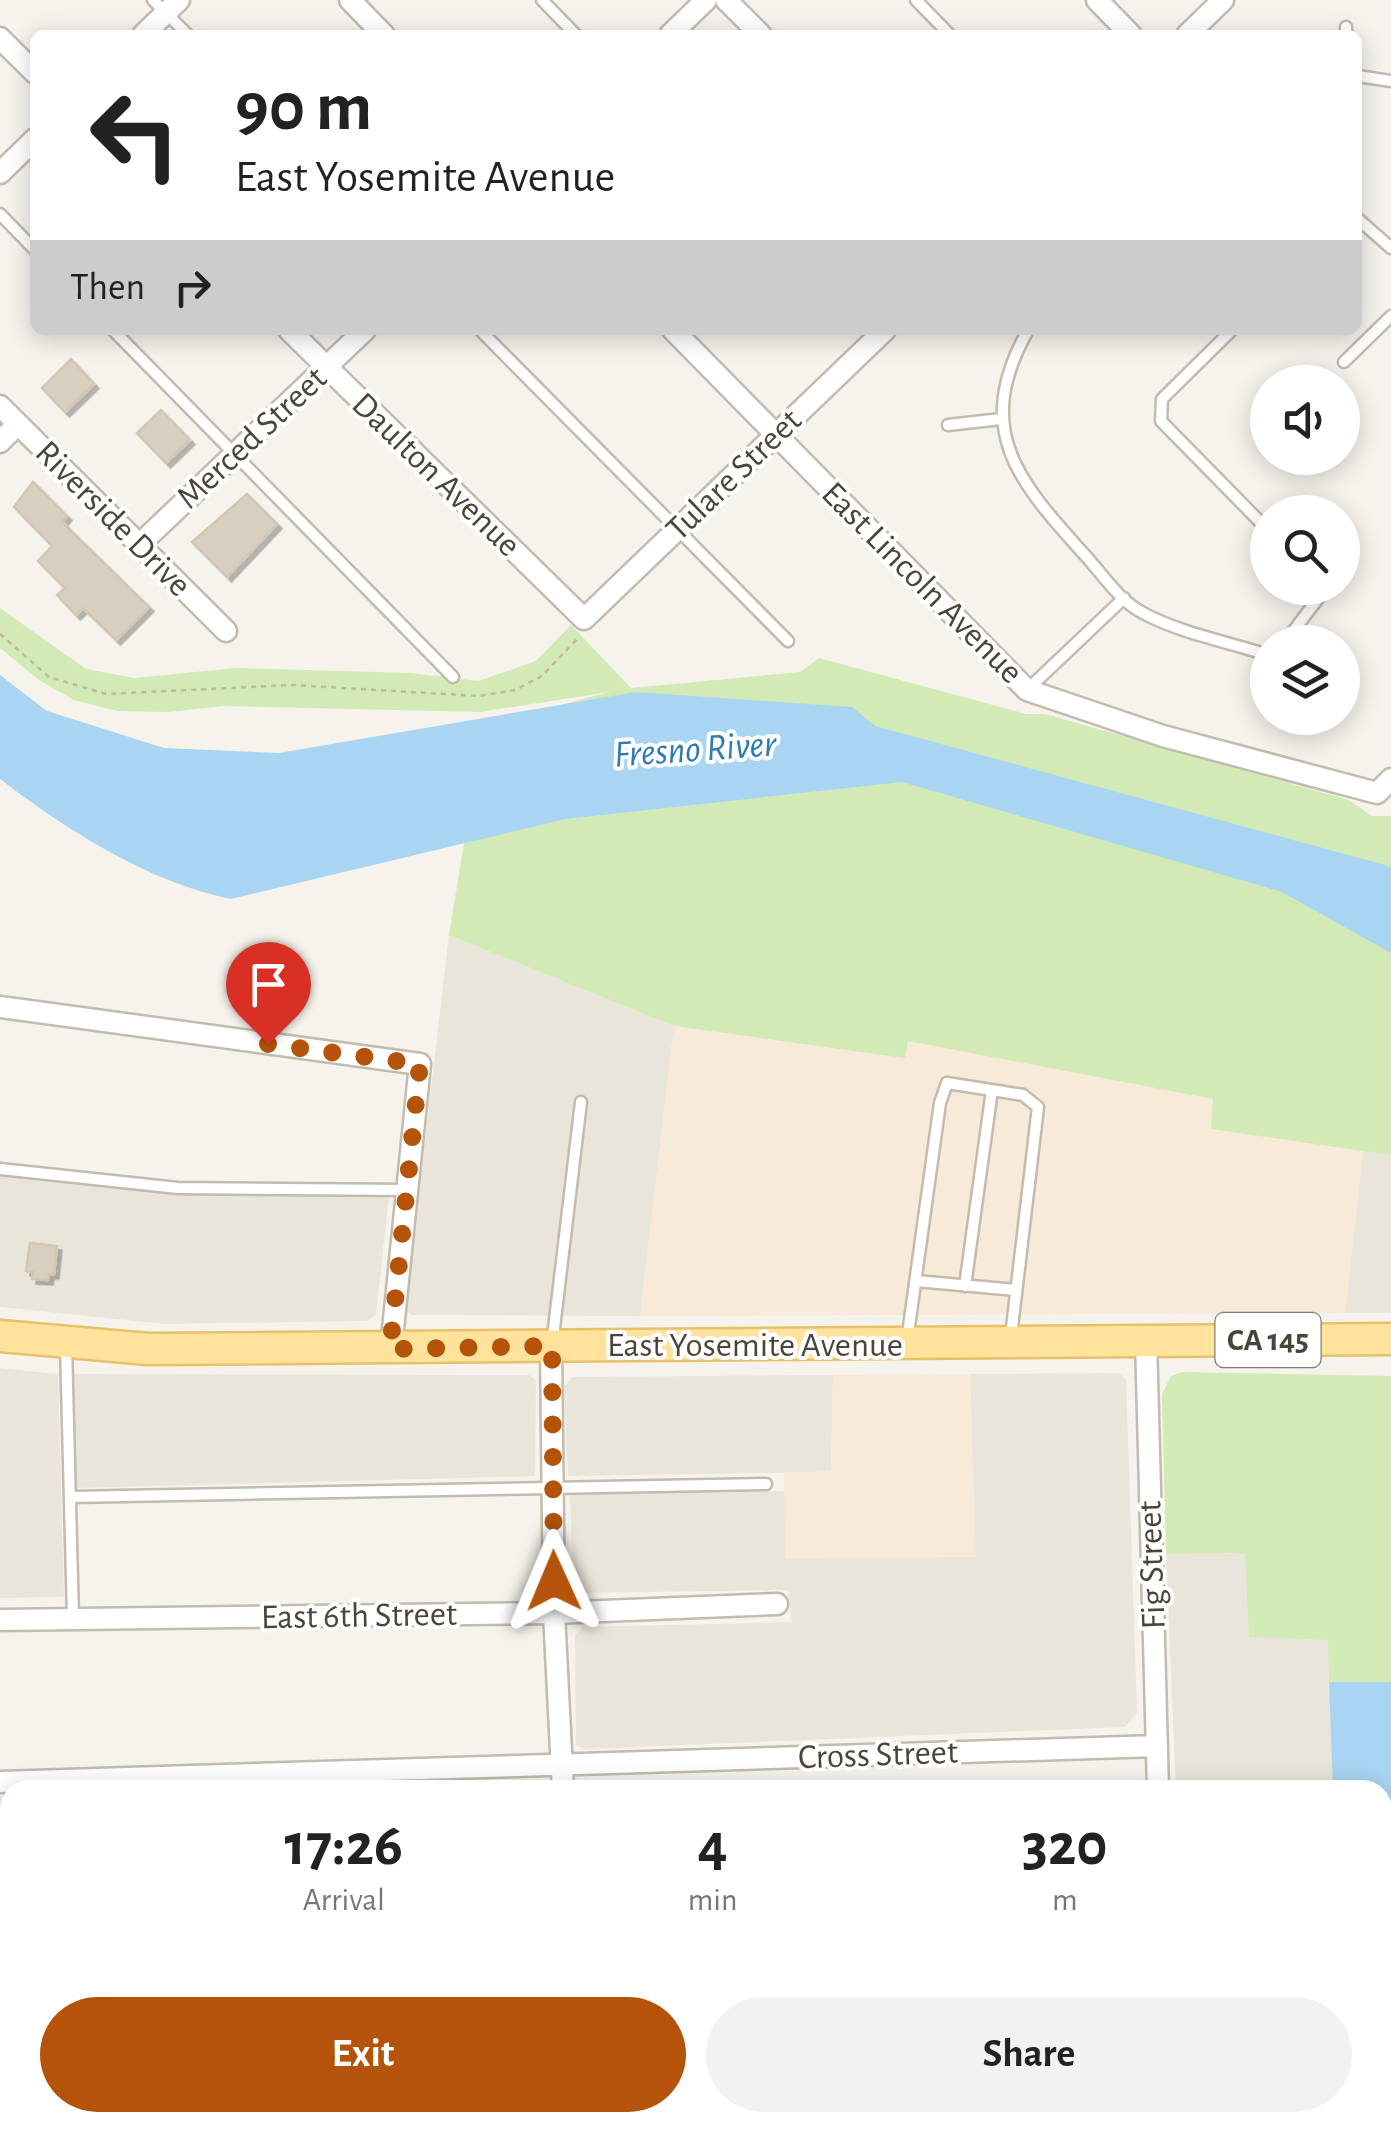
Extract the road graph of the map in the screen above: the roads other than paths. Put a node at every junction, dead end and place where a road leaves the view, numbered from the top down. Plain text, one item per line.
1 (350, 0) edge
2 (542, 0) edge
3 (706, 0) edge
4 (726, 0) edge
5 (916, 0) edge
6 (1097, 0) edge
7 (1223, 0) edge
8 (166, 4) edge
9 (147, 30) edge
10 (184, 30) edge
11 (379, 30) edge
12 (571, 30) edge
13 (675, 30) edge
14 (756, 30) edge
15 (945, 30) edge
16 (1126, 30) edge
17 (1192, 30) edge
18 (0, 38) edge
19 (30, 68) edge
20 (1362, 77) edge
21 (1391, 81) edge
22 (30, 144) edge
23 (0, 173) edge
24 (0, 214) edge
25 (1362, 223) edge
26 (30, 245) edge
27 (1391, 248) edge
28 (1391, 316) edge
29 (118, 335) edge
30 (294, 335) edge
31 (360, 335) edge
32 (485, 335) edge
33 (678, 335) edge
34 (875, 335) edge
35 (1025, 335) edge
36 (1227, 335) edge
37 (1344, 362) dead end
38 (326, 368) junction
39 (0, 406) edge
40 (1001, 418) junction
41 (18, 424) junction
42 (948, 425) dead end
43 (776, 435) junction
44 (0, 442) edge
45 (233, 454) junction
46 (1250, 512) edge
47 (678, 529) junction
48 (139, 545) junction
49 (1124, 598) junction
50 (1313, 605) edge
51 (1298, 625) edge
52 (582, 628) joint
53 (226, 631) dead end
54 (788, 642) dead end
55 (1250, 649) edge
56 (453, 677) dead end
57 (1027, 690) junction
58 (1391, 778) edge
59 (0, 1007) edge
60 (992, 1090) junction
61 (580, 1102) dead end
62 (0, 1169) edge
63 (408, 1190) junction
64 (916, 1282) junction
65 (965, 1286) junction
66 (1016, 1290) junction
67 (0, 1336) edge
68 (1391, 1339) edge
69 (1146, 1340) junction
70 (1011, 1342) junction
71 (66, 1343) junction
72 (907, 1343) junction
73 (552, 1346) junction
74 (390, 1349) junction
75 (766, 1484) dead end
76 (552, 1486) junction
77 (70, 1497) junction
78 (777, 1604) dead end
79 (554, 1613) junction
80 (0, 1620) edge
81 (72, 1620) junction
82 (1157, 1746) junction
83 (563, 1764) junction
84 (394, 1780) edge
85 (563, 1780) edge
86 (1158, 1780) edge

1 - 11 street
2 - 12 lane
3 - 13 street
4 - 14 street
5 - 15 lane
6 - 16 street
7 - 17 street
8 - 9 street
8 - 10 lane
18 - 19 street
20 - 21 lane
22 - 23 street
24 - 26 lane
25 - 27 lane
28 - 37 lane
29 - 45 lane
30 - 38 street, Daulton Avenue
31 - 38 street, Merced Street
32 - 47 lane
33 - 43 street, East Lincoln Avenue
34 - 43 street, Tulare Street
35 - 40 lane
36 - 46 lane
38 - 45 street, Merced Street
38 - 52 street, Daulton Avenue
39 - 41 street, Riverside Drive
40 - 42 lane
40 - 49 lane
41 - 44 street
41 - 48 street, Riverside Drive
43 - 47 street, Tulare Street
43 - 57 street, East Lincoln Avenue
45 - 48 street, Merced Street
45 - 56 lane
47 - 52 street, Tulare Street
47 - 54 lane
48 - 53 street, Riverside Drive
49 - 55 lane
49 - 57 lane
50 - 51 lane
57 - 58 street, East Lincoln Avenue
59 - 63 street
60 - 64 lane
60 - 65 lane
60 - 66 lane
61 - 73 lane
62 - 63 lane
63 - 74 street
64 - 65 lane
64 - 72 lane
65 - 66 lane
66 - 70 lane
67 - 71 main road, East Yosemite Avenue / CA 145
68 - 69 main road, East Yosemite Avenue / CA 145
69 - 70 main road, East Yosemite Avenue / CA 145
69 - 82 street, Fig Street
70 - 72 main road, East Yosemite Avenue / CA 145
71 - 74 main road, East Yosemite Avenue / CA 145
71 - 77 lane
72 - 73 main road, East Yosemite Avenue / CA 145
73 - 74 main road, East Yosemite Avenue / CA 145
73 - 76 street
75 - 76 lane
76 - 77 lane
76 - 79 street
77 - 81 lane
78 - 79 street, East 6th Street
79 - 81 street, East 6th Street
79 - 83 street
80 - 81 street, East 6th Street
82 - 83 street, Cross Street
82 - 86 street, Fig Street
83 - 84 street, Cross Street
83 - 85 street

